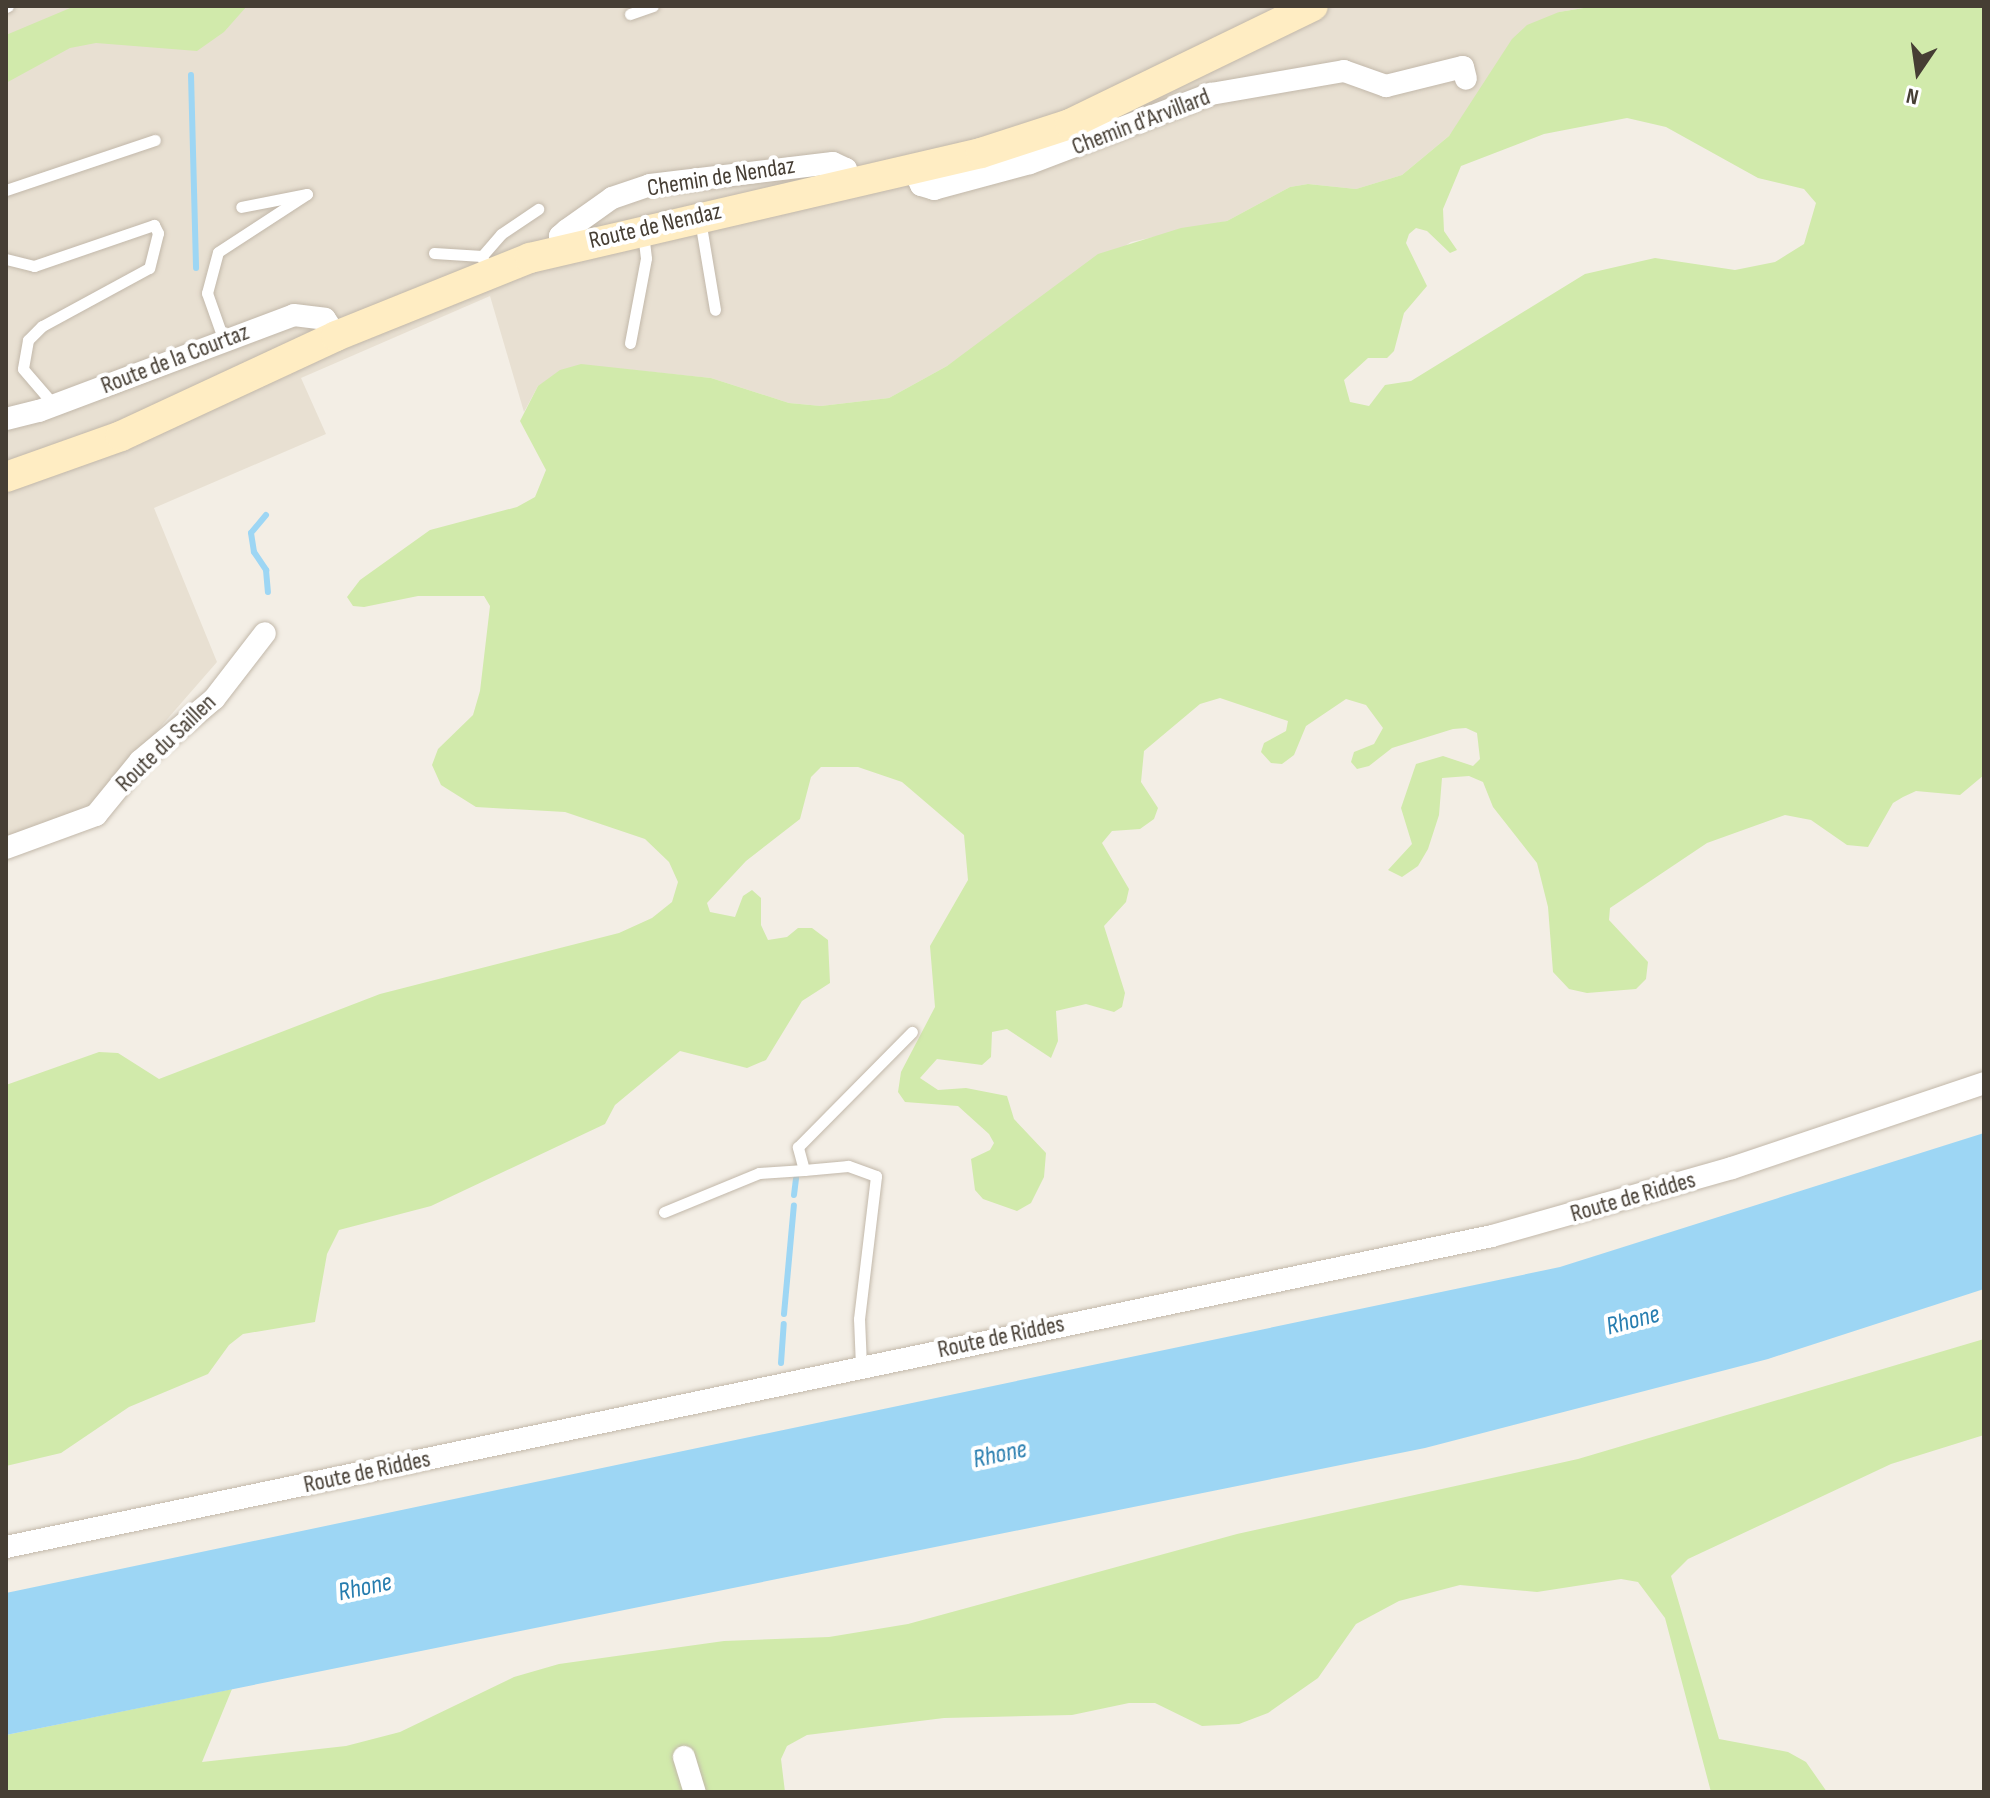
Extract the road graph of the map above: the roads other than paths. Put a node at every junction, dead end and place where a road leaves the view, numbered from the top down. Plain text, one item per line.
1 (653, 6) edge
2 (1313, 6) edge
3 (630, 14) dead end
4 (1466, 79) dead end
5 (155, 140) dead end
6 (913, 169) junction
7 (850, 182) junction
8 (6, 190) edge
9 (241, 207) dead end
10 (538, 209) dead end
11 (699, 216) junction
12 (642, 228) junction
13 (562, 249) junction
14 (434, 253) dead end
15 (6, 259) edge
16 (485, 265) junction
17 (715, 310) dead end
18 (336, 336) junction
19 (224, 341) junction
20 (630, 343) dead end
21 (54, 406) junction
22 (6, 419) edge
23 (6, 477) edge
24 (265, 633) dead end
25 (6, 848) edge
26 (912, 1032) dead end
27 (1984, 1083) edge
28 (804, 1170) junction
29 (664, 1212) dead end
30 (861, 1366) junction
31 (6, 1547) edge
32 (684, 1757) dead end
33 (695, 1792) edge

1 - 3 lane
2 - 6 main road, Route de Nendaz
4 - 6 street, Chemin d'Arvillard
5 - 8 lane
6 - 7 main road, Route de Nendaz
7 - 11 main road, Route de Nendaz
7 - 13 street, Chemin de Nendaz
9 - 19 lane
10 - 16 lane
11 - 12 main road, Route de Nendaz
11 - 17 lane
12 - 13 main road, Route de Nendaz
12 - 20 lane
13 - 16 main road, Route de Nendaz
14 - 16 lane
15 - 21 lane
16 - 18 main road, Route de Nendaz
18 - 19 street, Route de la Courtaz
18 - 23 main road, Route de Nendaz
19 - 21 street, Route de la Courtaz
21 - 22 street, Route de la Courtaz
24 - 25 street, Route du Saillen
26 - 28 lane
27 - 30 street, Route de Riddes
28 - 29 lane
28 - 30 lane
30 - 31 street, Route de Riddes
32 - 33 street

